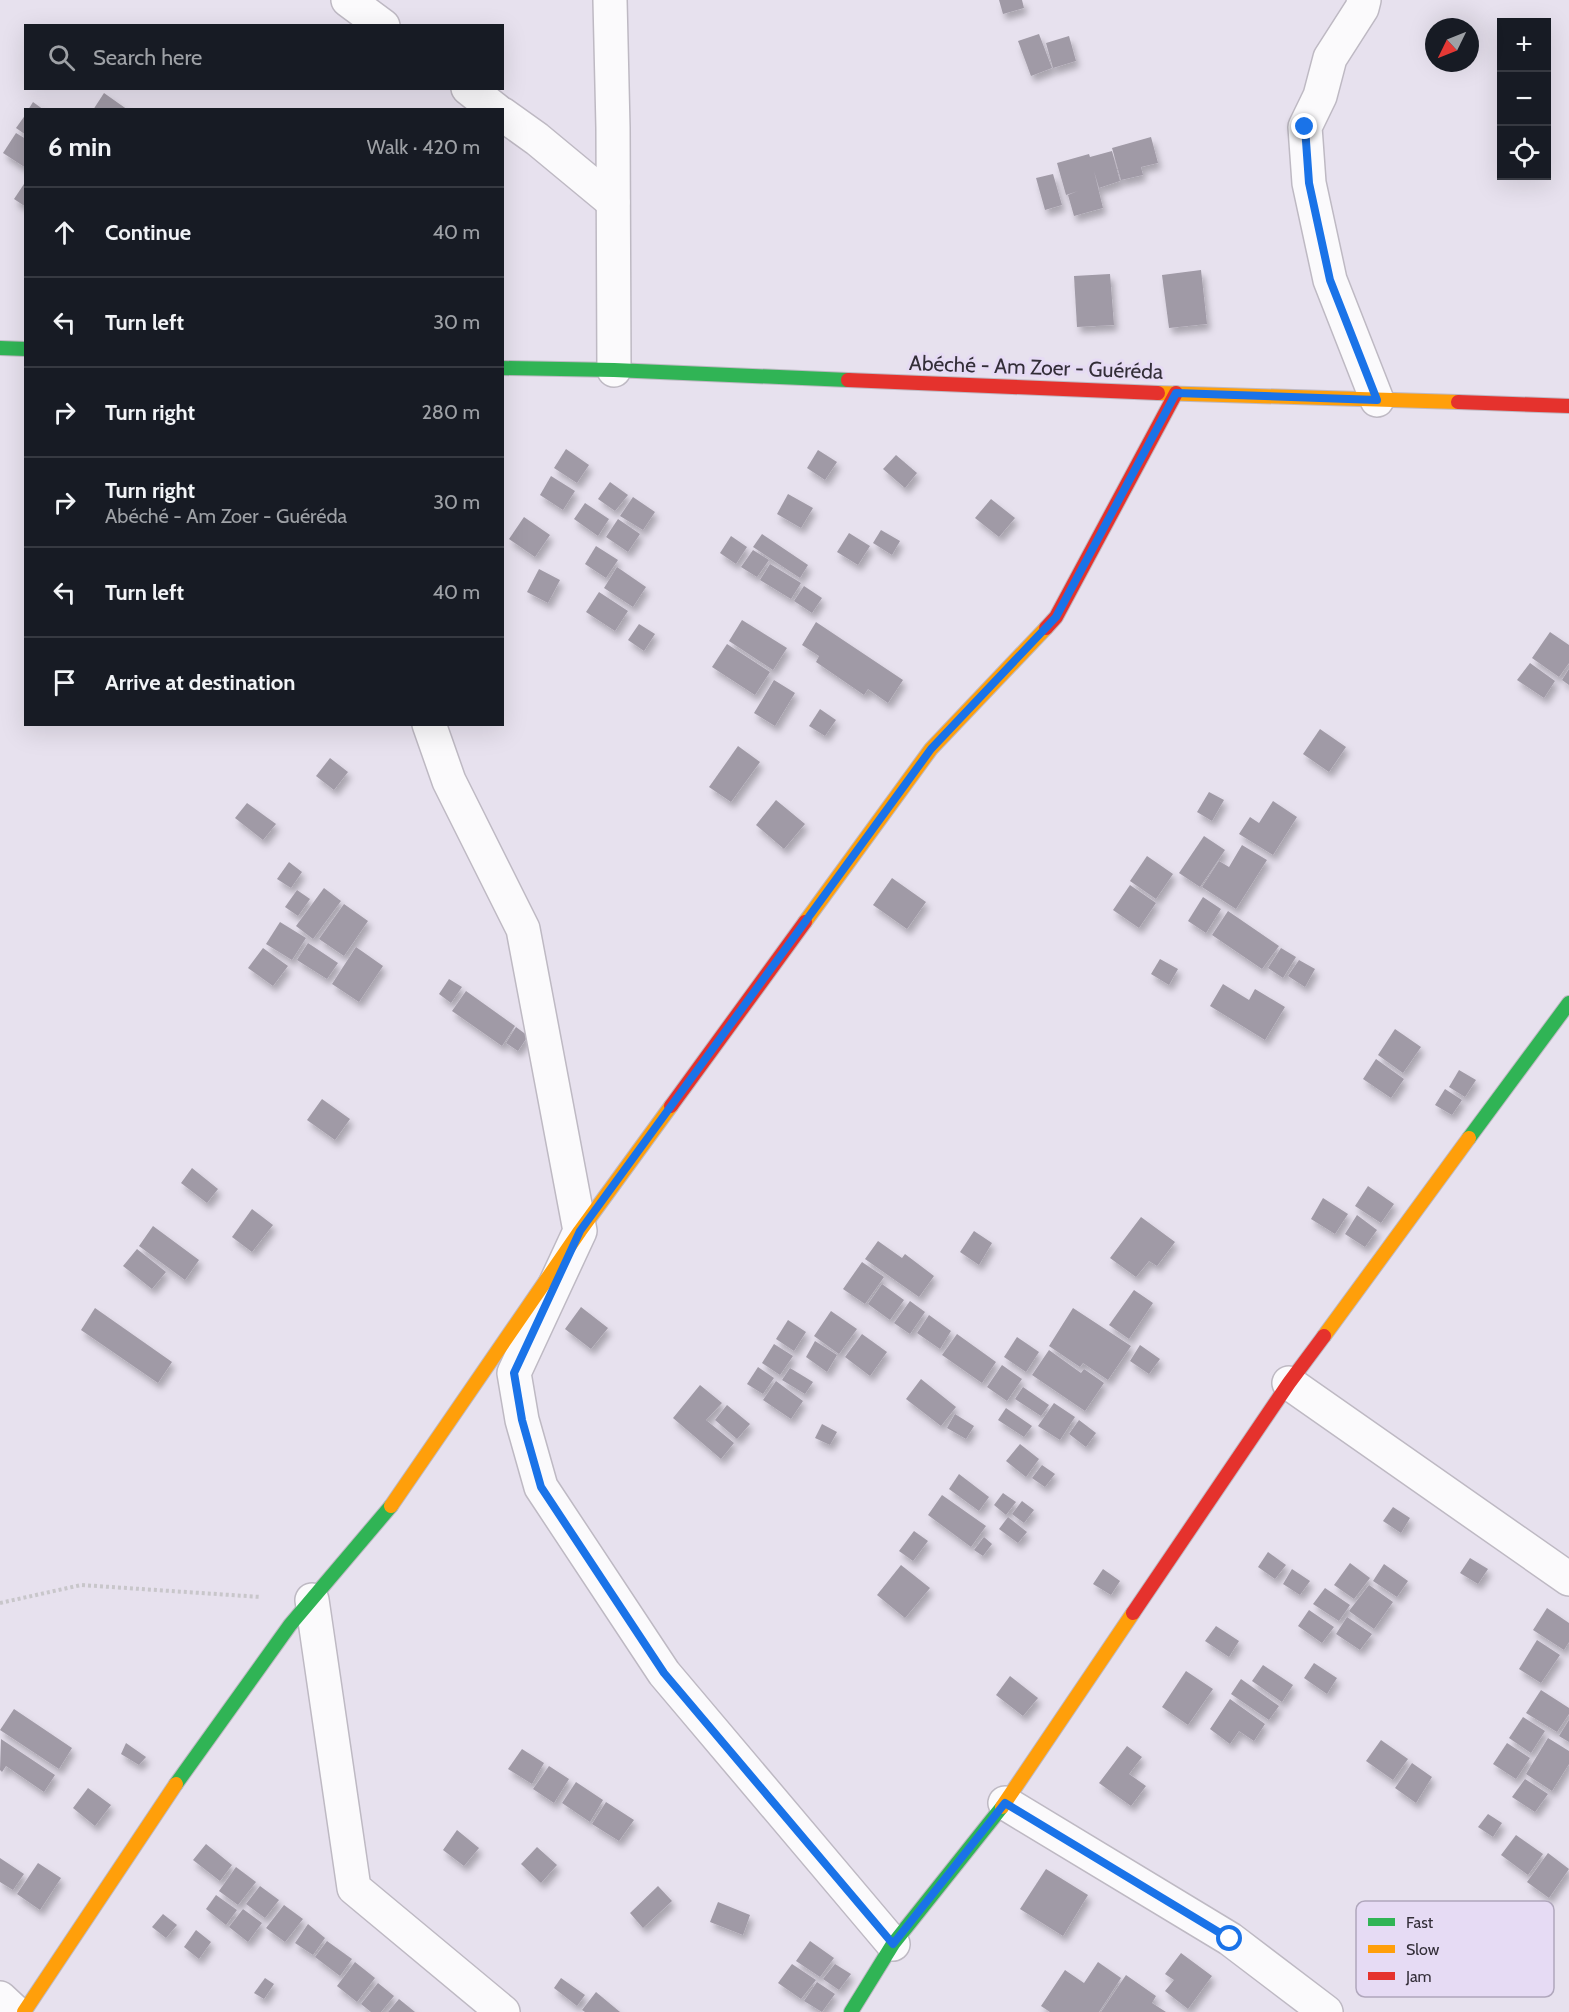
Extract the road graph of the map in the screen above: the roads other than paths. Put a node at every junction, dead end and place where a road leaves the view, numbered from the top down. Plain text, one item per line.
1 (348, 0) edge
2 (609, 0) edge
3 (1364, 0) edge
4 (379, 24) edge
5 (471, 90) edge
6 (493, 108) edge
7 (504, 115) edge
8 (613, 202) junction
9 (0, 348) edge
10 (24, 349) edge
11 (504, 368) edge
12 (614, 370) junction
13 (1176, 393) junction
14 (1377, 400) junction
15 (1569, 406) edge
16 (430, 726) edge
17 (1569, 1003) edge
18 (580, 1231) junction
19 (1289, 1383) junction
20 (1569, 1579) edge
21 (312, 1600) junction
22 (1005, 1803) junction
23 (893, 1944) junction
24 (0, 1998) edge
25 (15, 2012) edge
26 (24, 2012) edge
27 (503, 2012) edge
28 (851, 2012) edge
29 (1326, 2012) edge

1 - 4 street
2 - 8 street
3 - 14 street
5 - 6 street
7 - 8 street
8 - 12 street
9 - 10 street
11 - 12 street, Abéché - Am Zoer - Guéréda
12 - 13 street, Abéché - Am Zoer - Guéréda
13 - 14 street, Abéché - Am Zoer - Guéréda
13 - 18 street
14 - 15 street, Abéché - Am Zoer - Guéréda
16 - 18 street
17 - 19 street
18 - 21 street
18 - 23 street
19 - 20 street
19 - 22 street
21 - 26 street
21 - 27 street
22 - 23 street
22 - 29 street
23 - 28 street
24 - 25 street

